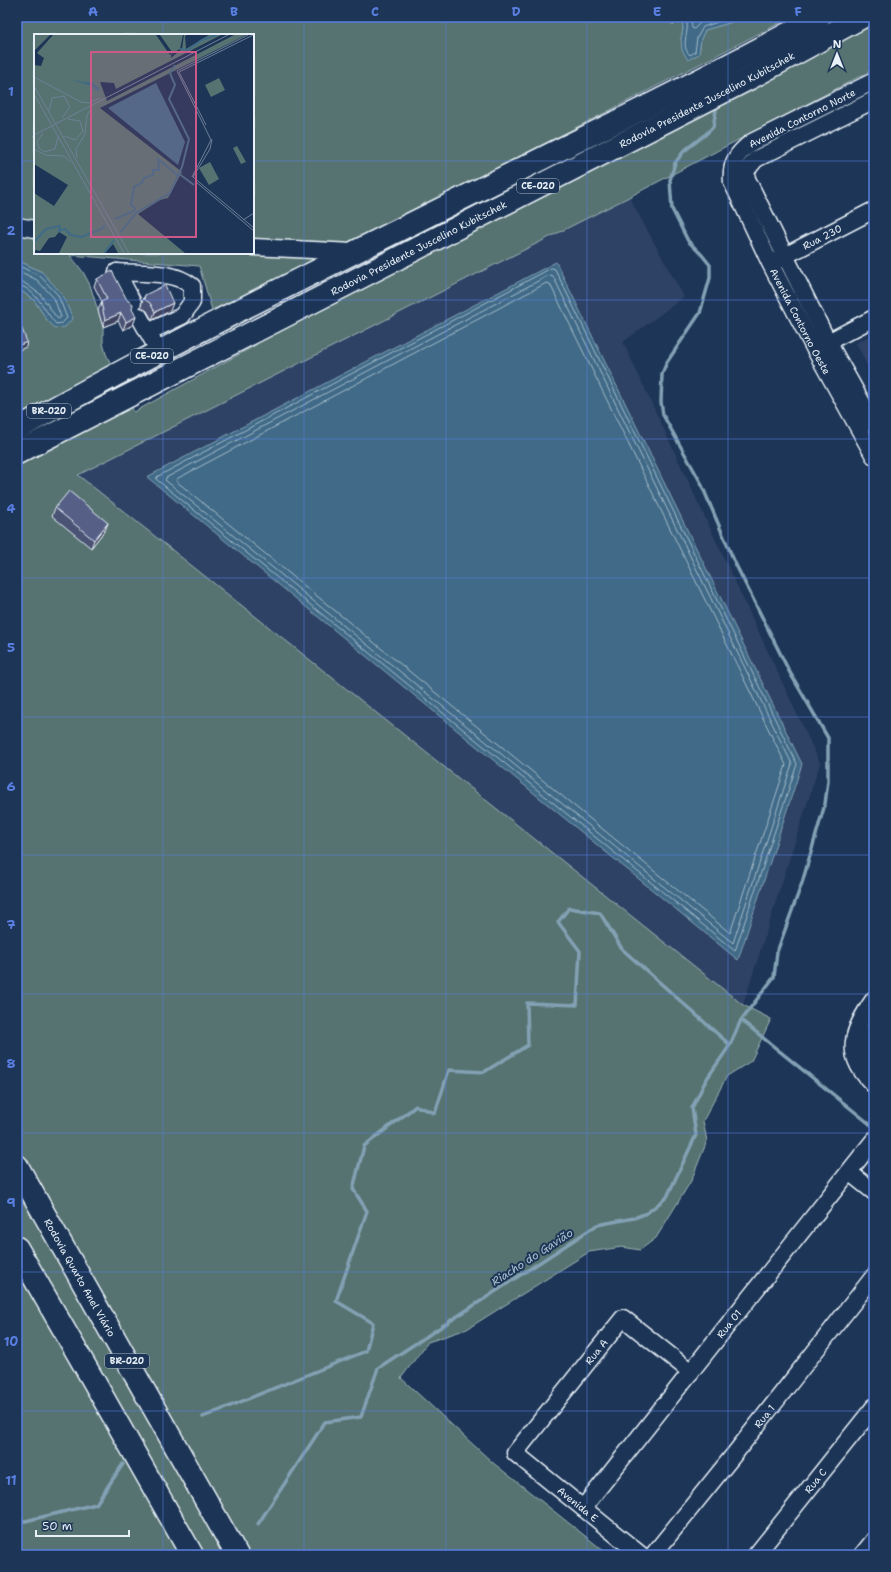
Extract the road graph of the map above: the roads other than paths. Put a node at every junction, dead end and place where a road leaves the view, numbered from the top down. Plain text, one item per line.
1 (819, 17) edge
2 (862, 17) edge
3 (874, 81) edge
4 (874, 100) edge
5 (740, 166) junction
6 (874, 210) edge
7 (17, 226) edge
8 (34, 229) edge
9 (254, 247) edge
10 (354, 252) junction
11 (785, 256) junction
12 (770, 263) junction
13 (874, 318) edge
14 (148, 332) junction
15 (828, 342) junction
16 (159, 352) junction
17 (80, 393) junction
18 (17, 417) edge
19 (874, 424) edge
20 (70, 426) junction
21 (17, 429) edge
22 (17, 453) edge
23 (874, 456) edge
24 (17, 465) edge
25 (874, 999) edge
26 (874, 1030) edge
27 (866, 1060) edge
28 (874, 1085) edge
29 (874, 1140) edge
30 (17, 1166) edge
31 (849, 1172) junction
32 (874, 1192) edge
33 (17, 1248) edge
34 (874, 1276) edge
35 (691, 1372) junction
36 (874, 1407) edge
37 (515, 1453) joint
38 (583, 1508) junction
39 (874, 1540) edge
40 (192, 1555) edge
41 (237, 1555) edge
42 (641, 1555) edge
43 (653, 1555) edge
44 (756, 1555) edge
45 (862, 1555) edge

1 - 10 highway, Rodovia Presidente Juscelino Kubitschek / CE-020
2 - 20 highway, Rodovia Presidente Juscelino Kubitschek / CE-020
3 - 5 street, Avenida Contorno Norte
4 - 5 street, Avenida Contorno Norte
5 - 11 street, Avenida Contorno Oeste
5 - 12 street, Avenida Contorno Oeste
6 - 11 street, Rua 230
7 - 8 street
9 - 10 street
10 - 16 highway, Rodovia Presidente Juscelino Kubitschek / CE-020
11 - 12 street, Rua 230
11 - 15 street, Avenida Contorno Oeste
12 - 23 street, Avenida Contorno Oeste
13 - 15 street
14 - 14 street
14 - 16 street
15 - 19 street, Avenida Contorno Oeste
16 - 17 highway, Rodovia Presidente Juscelino Kubitschek / CE-020
17 - 18 highway
17 - 21 highway, Rodovia Presidente Juscelino Kubitschek / BR-020
20 - 22 highway, Rodovia Presidente Juscelino Kubitschek / BR-020
20 - 24 highway
25 - 27 street
26 - 27 street
27 - 28 street
29 - 31 street, Rua 01
30 - 41 highway, Rodovia Quarto Anel Viário / BR-020
31 - 32 street
31 - 35 street, Rua 01
33 - 40 highway
34 - 43 street, Rua 1
35 - 37 street, Rua A
35 - 38 street, Rua 01
36 - 44 street, Rua C
37 - 38 street, Avenida E
38 - 42 street, Avenida E
39 - 45 street

